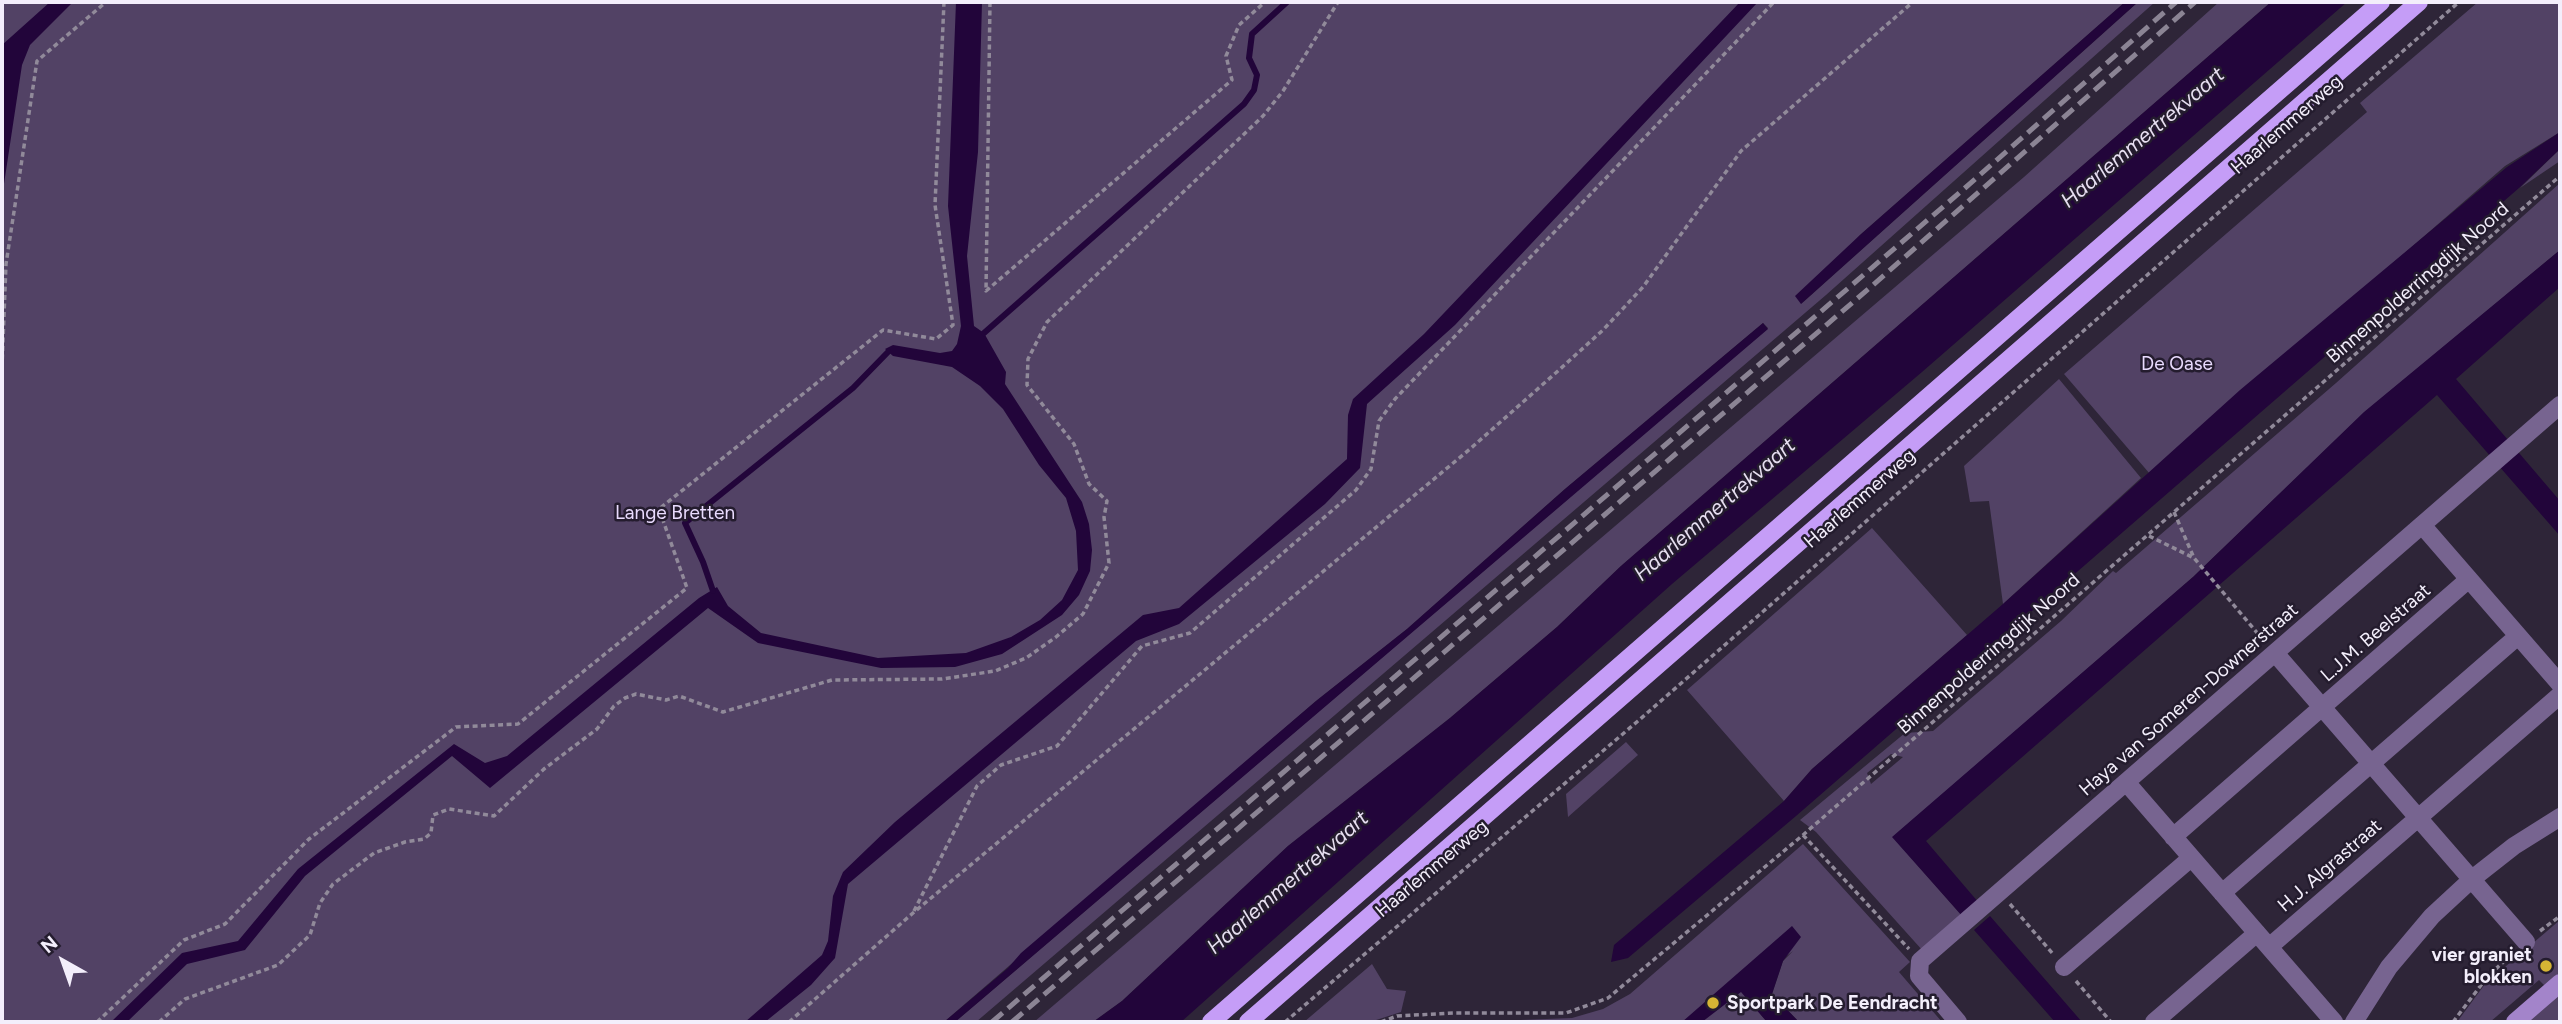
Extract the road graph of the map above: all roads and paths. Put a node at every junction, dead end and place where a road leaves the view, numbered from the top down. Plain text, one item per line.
1 (106, 2) edge
2 (944, 2) edge
3 (990, 2) edge
4 (1265, 2) edge
5 (1338, 2) edge
6 (1773, 2) edge
7 (1913, 2) edge
8 (2381, 2) edge
9 (2419, 2) edge
10 (2459, 2) edge
11 (2560, 176) edge
12 (2, 368) edge
13 (2560, 405) edge
14 (2174, 512) junction
15 (2422, 524) junction
16 (2148, 535) junction
17 (2194, 558) junction
18 (2469, 579) junction
19 (2518, 636) junction
20 (2274, 653) junction
21 (2560, 684) edge
22 (2560, 695) edge
23 (2317, 713) junction
24 (2365, 767) junction
25 (2126, 782) junction
26 (2418, 817) junction
27 (2560, 817) edge
28 (1802, 835) junction
29 (2173, 837) junction
30 (2191, 858) junction
31 (2472, 878) junction
32 (2222, 894) junction
33 (913, 913) junction
34 (2560, 916) edge
35 (2257, 933) junction
36 (2526, 942) junction
37 (2269, 947) junction
38 (1920, 961) junction
39 (2064, 967) dead end
40 (2560, 983) edge
41 (2323, 1019) edge
42 (97, 1022) edge
43 (159, 1022) edge
44 (789, 1022) edge
45 (1211, 1022) edge
46 (1248, 1022) edge
47 (1285, 1022) edge
48 (1381, 1022) edge
49 (1958, 1022) edge
50 (2154, 1022) edge
51 (2354, 1022) edge
52 (2453, 1022) edge
53 (2515, 1022) edge

1 - 12 path
2 - 42 path
3 - 4 path
5 - 43 path
6 - 33 path
7 - 33 path
8 - 45 main road, Haarlemmerweg
9 - 46 main road, Haarlemmerweg
10 - 47 path, Haarlemmerweg
11 - 14 path, Binnenpolderringdijk Noord
13 - 15 street, Haya van Someren-Downerstraat
14 - 16 path, Binnenpolderringdijk Noord
14 - 17 path
15 - 18 street
15 - 20 street, Haya van Someren-Downerstraat
16 - 17 path
16 - 28 path, Binnenpolderringdijk Noord
17 - 20 path
18 - 19 street
18 - 23 street, L.J.M. Beelstraat
19 - 21 street
19 - 24 street
20 - 23 street
20 - 25 street, Haya van Someren-Downerstraat
22 - 26 street
23 - 24 street
23 - 29 street
24 - 26 street
24 - 32 street
25 - 29 street
25 - 38 street, Haya van Someren-Downerstraat
26 - 31 street
26 - 37 street, H.J. Algrastraat
27 - 31 street
28 - 38 path
28 - 48 path, Binnenpolderringdijk Noord
29 - 30 street
30 - 32 street
30 - 39 street
31 - 36 street
31 - 51 street
32 - 35 street
33 - 44 path
34 - 36 path
35 - 37 street
35 - 50 street
36 - 52 path
37 - 41 street
38 - 49 street
40 - 53 street

